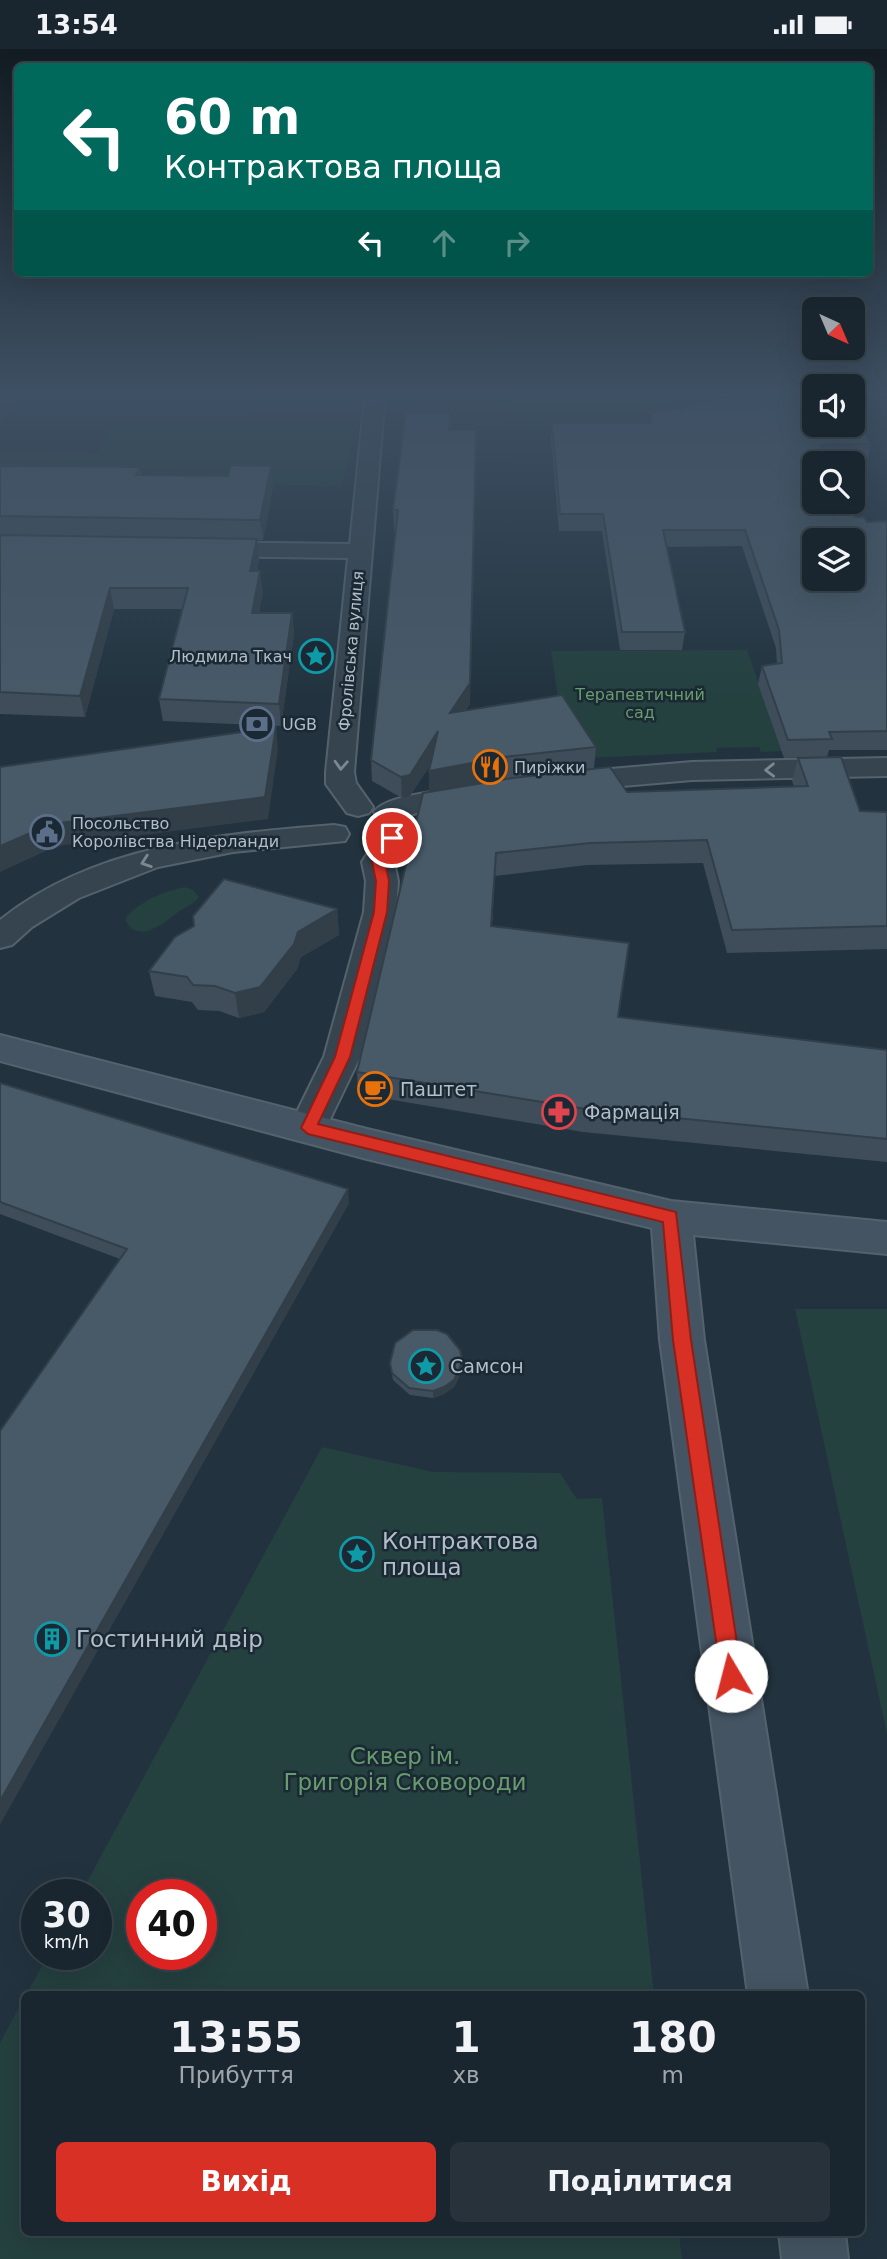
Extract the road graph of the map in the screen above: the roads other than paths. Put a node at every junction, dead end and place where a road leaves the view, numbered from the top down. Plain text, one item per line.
1 (366, 495) edge
2 (180, 548) edge
3 (361, 551) junction
4 (887, 767) edge
5 (542, 786) edge
6 (504, 791) edge
7 (370, 838) junction
8 (0, 937) edge
9 (0, 1048) edge
10 (308, 1128) junction
11 (670, 1217) junction
12 (887, 1238) edge
13 (777, 1991) edge
14 (812, 2236) edge
15 (815, 2259) edge

1 - 3 street, Фролівська вулиця
2 - 3 street
3 -> 7 street, Фролівська вулиця
4 -> 5 street
6 - 7 street
7 -> 8 street
7 - 10 street
9 - 10 street
10 - 11 street
11 - 12 street
11 - 13 street
14 - 15 street

